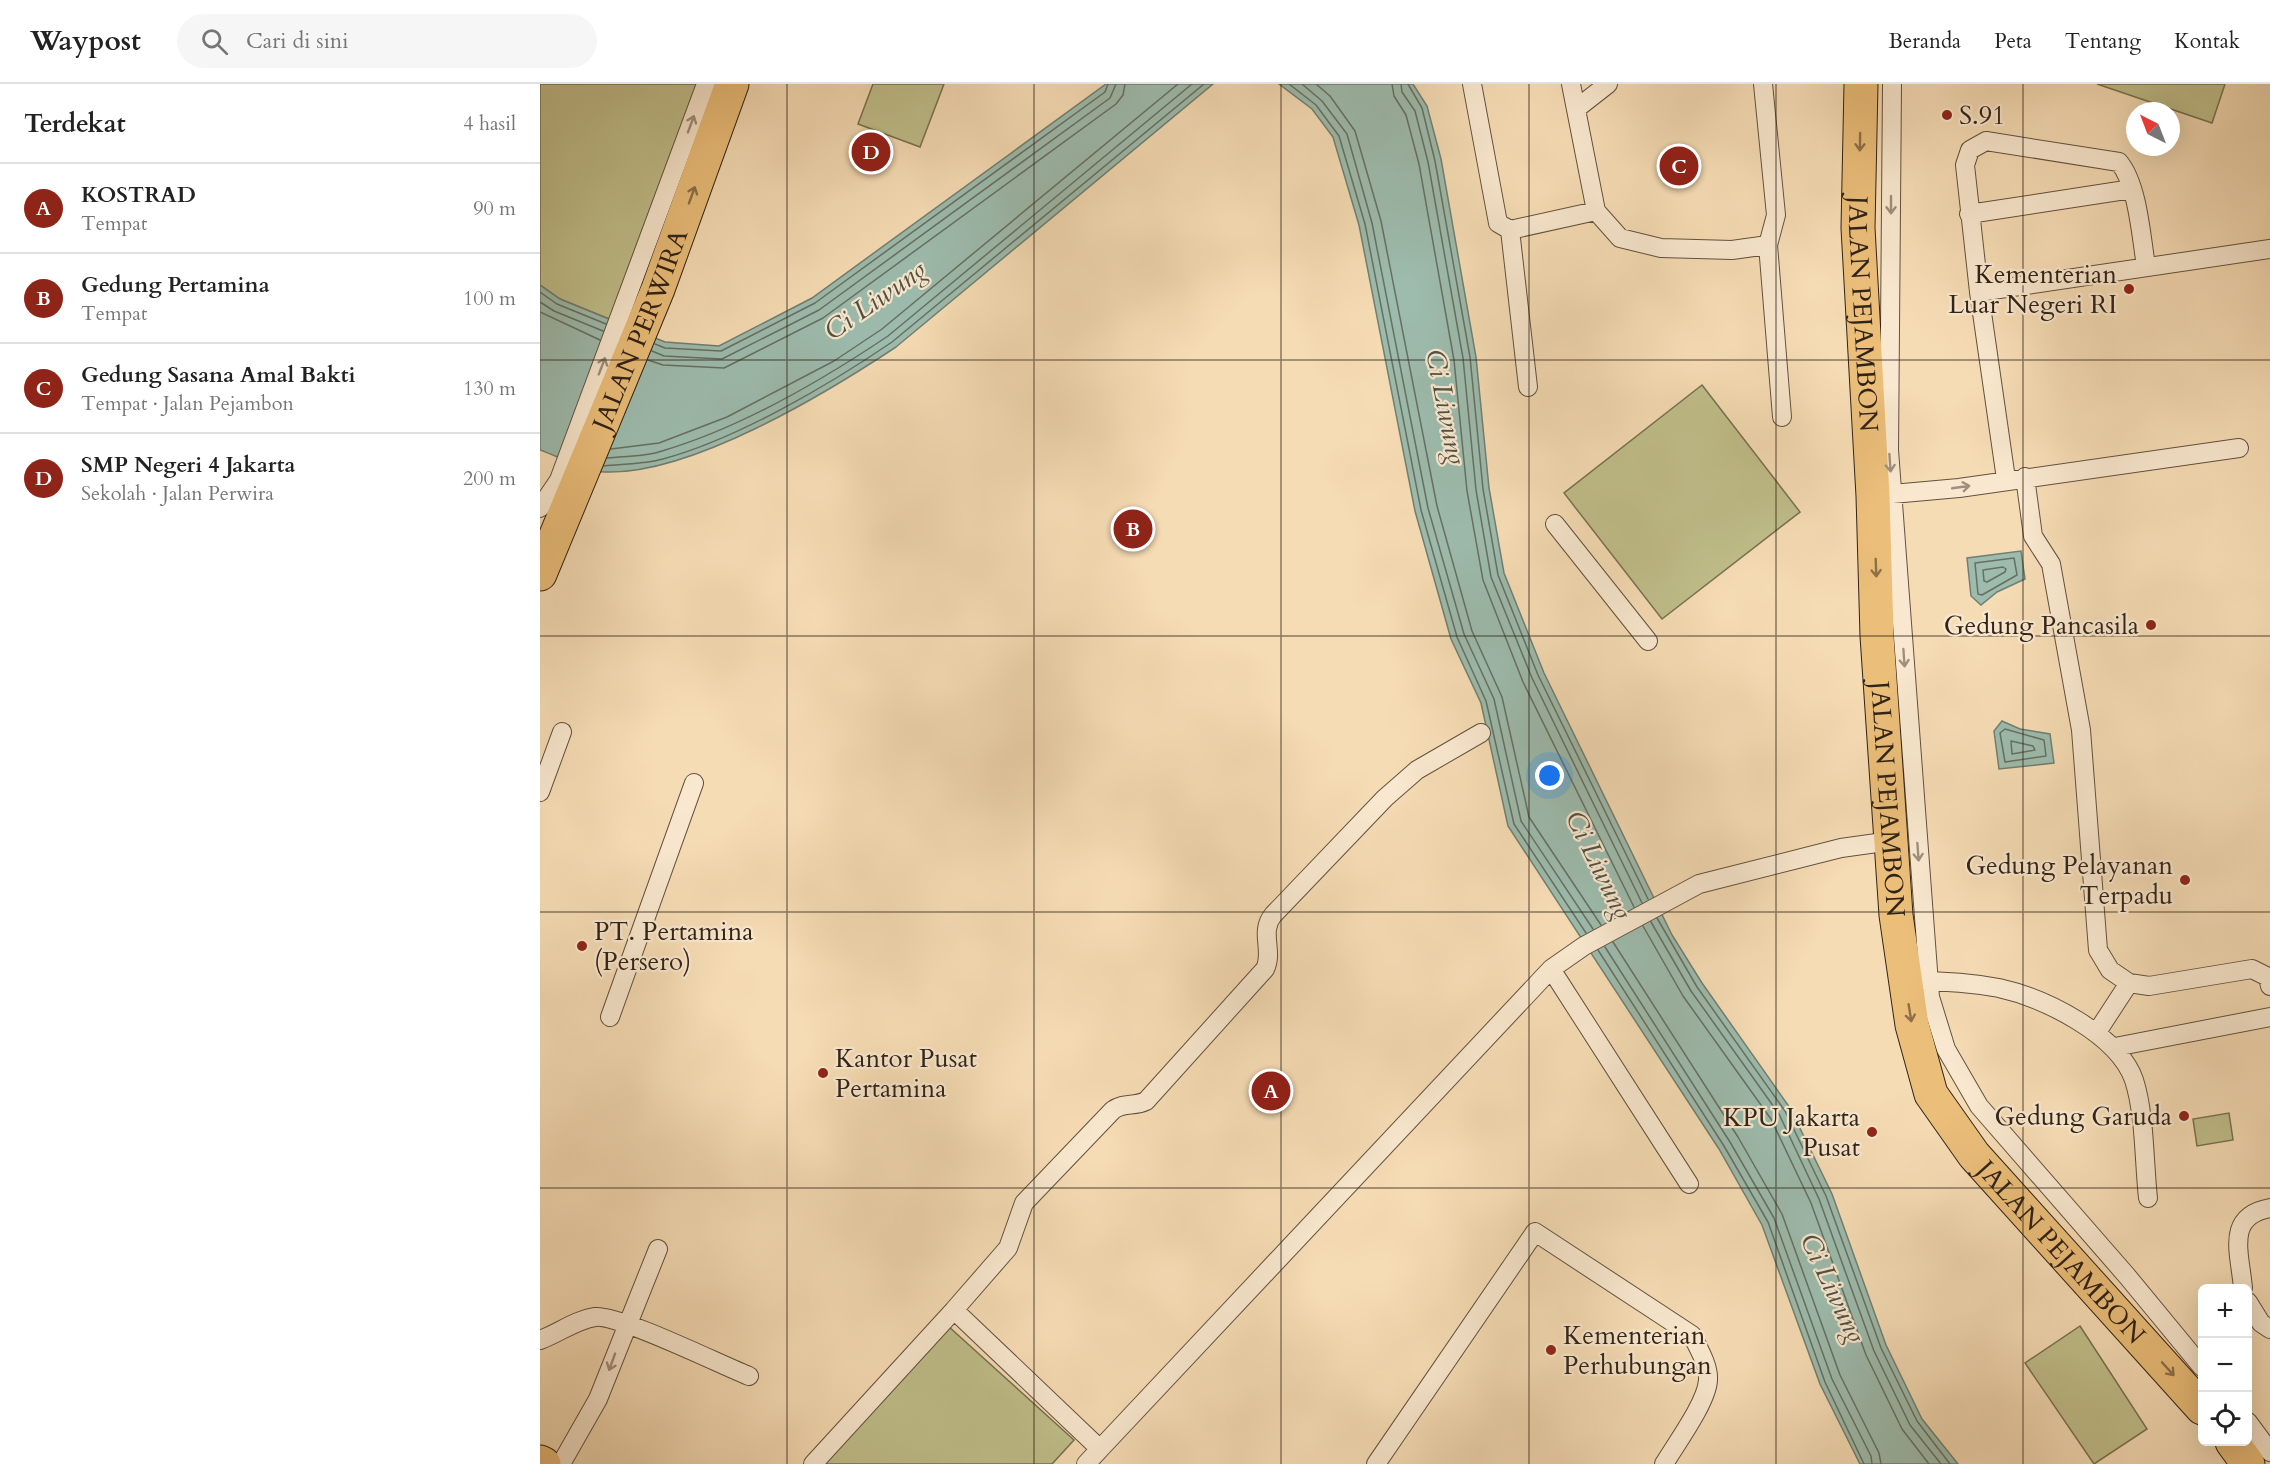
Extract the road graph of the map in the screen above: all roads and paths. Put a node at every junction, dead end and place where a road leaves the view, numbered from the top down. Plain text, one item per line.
1 (706, 84) edge
2 (732, 84) edge
3 (1472, 84) edge
4 (1572, 84) edge
5 (1608, 84) edge
6 (1763, 84) edge
7 (1861, 84) edge
8 (1892, 84) edge
9 (1576, 109) junction
10 (2132, 189) junction
11 (1596, 211) junction
12 (1970, 214) junction
13 (1510, 230) junction
14 (1768, 245) junction
15 (2270, 249) edge
16 (2146, 266) junction
17 (646, 284) junction
18 (1979, 292) junction
19 (1528, 387) dead end
20 (1782, 417) dead end
21 (2239, 448) dead end
22 (2025, 477) junction
23 (2006, 479) junction
24 (568, 482) junction
25 (1883, 495) junction
26 (540, 508) edge
27 (1555, 524) dead end
28 (540, 574) edge
29 (1648, 641) dead end
30 (562, 732) dead end
31 (1481, 734) dead end
32 (694, 783) dead end
33 (540, 792) edge
34 (1891, 841) junction
35 (1551, 969) junction
36 (1916, 981) junction
37 (2129, 983) junction
38 (2270, 986) edge
39 (610, 1017) dead end
40 (2270, 1017) edge
41 (2097, 1032) junction
42 (2115, 1047) junction
43 (1689, 1184) dead end
44 (2148, 1198) dead end
45 (2270, 1208) edge
46 (658, 1249) dead end
47 (2243, 1284) edge
48 (954, 1310) junction
49 (2252, 1310) edge
50 (626, 1324) junction
51 (2270, 1329) edge
52 (540, 1340) edge
53 (2198, 1362) edge
54 (749, 1376) dead end
55 (2198, 1404) edge
56 (2252, 1437) edge
57 (2246, 1446) edge
58 (1100, 1449) junction
59 (2270, 1452) edge
60 (540, 1461) edge
61 (544, 1464) edge
62 (561, 1464) edge
63 (813, 1464) edge
64 (1086, 1464) edge
65 (1376, 1464) edge
66 (1664, 1464) edge
67 (2248, 1464) edge

17 -> 1 lane
17 -> 2 main road, JALAN PERWIRA
3 - 13 lane
4 - 9 lane
5 - 9 lane
6 - 14 lane
7 -> 25 main road, JALAN PEJAMBON
8 -> 25 lane
9 - 11 lane
10 - 12 lane
10 - 12 lane
10 - 16 lane
11 - 13 lane
11 - 14 lane
12 - 18 lane
13 - 19 lane
14 - 20 lane
15 - 16 lane
16 - 18 lane
24 -> 17 main road, JALAN PERWIRA
18 - 23 lane
21 - 22 lane
22 - 23 lane
22 - 37 lane
25 -> 23 lane
24 - 26 lane
24 - 28 main road, JALAN PERWIRA
25 -> 34 main road, JALAN PEJAMBON
25 -> 36 lane
27 - 29 lane
30 - 33 lane
31 - 48 lane
32 - 39 lane
34 - 35 lane
34 - 36 main road, JALAN PEJAMBON
35 - 43 lane
35 - 58 lane
36 - 41 lane
36 - 53 lane
36 -> 55 main road, JALAN PEJAMBON
37 - 38 lane
37 - 41 lane
40 - 42 lane
41 - 42 lane
42 - 44 lane
45 - 47 lane
46 - 50 lane
48 - 58 lane
48 - 63 lane
49 - 51 lane
50 - 52 lane
50 - 54 lane
50 -> 62 lane
56 - 59 lane
57 - 67 main road
58 - 64 lane
60 - 61 main road
65 - 66 lane

